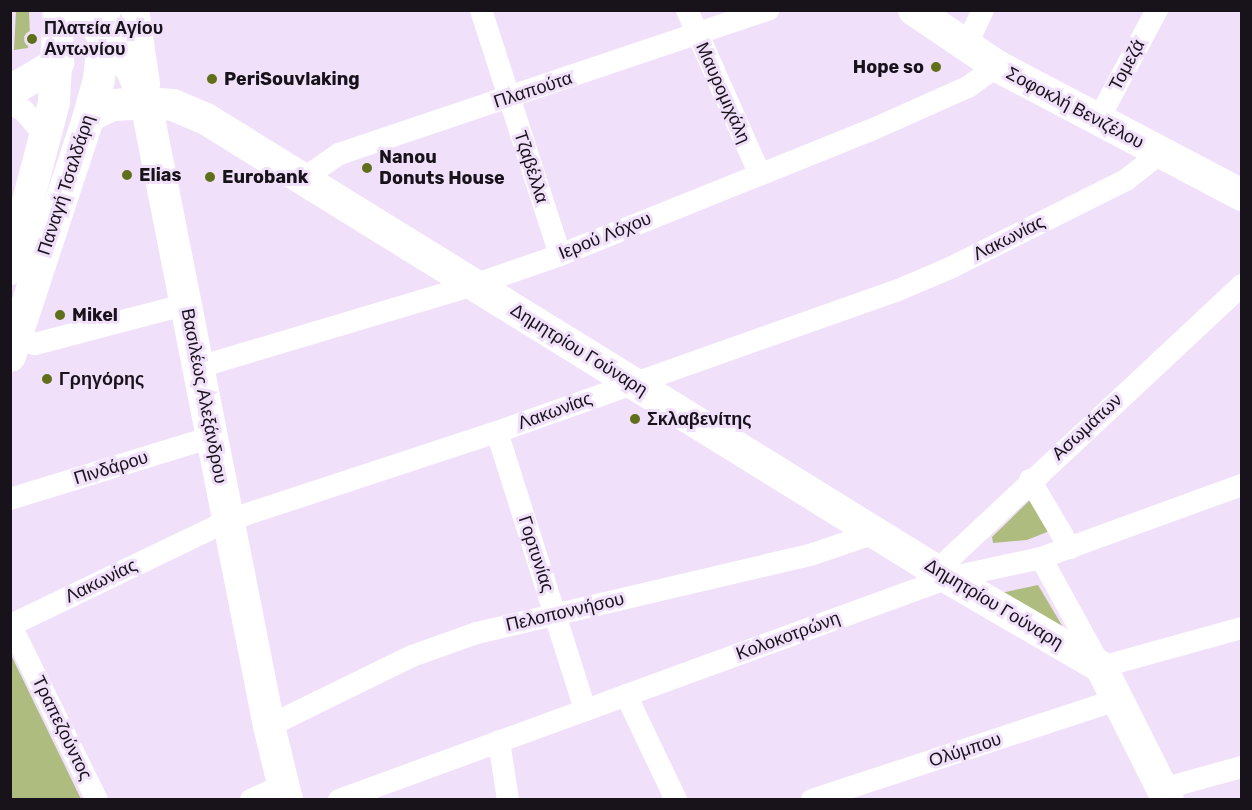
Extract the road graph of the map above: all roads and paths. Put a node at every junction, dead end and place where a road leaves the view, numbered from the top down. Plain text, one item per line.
1 (58, 10) edge
2 (82, 10) edge
3 (133, 10) edge
4 (481, 10) edge
5 (687, 10) edge
6 (768, 10) edge
7 (914, 10) edge
8 (983, 10) edge
9 (1157, 10) edge
10 (105, 23) edge
11 (698, 36) junction
12 (965, 48) junction
13 (58, 63) junction
14 (997, 66) junction
15 (10, 91) edge
16 (508, 98) junction
17 (146, 103) junction
18 (10, 104) edge
19 (89, 116) junction
20 (206, 119) junction
21 (1098, 120) junction
22 (47, 138) junction
23 (157, 152) junction
24 (1159, 154) junction
25 (760, 175) junction
26 (303, 179) junction
27 (1242, 195) edge
28 (560, 255) junction
29 (10, 269) edge
30 (474, 285) junction
31 (1242, 285) edge
32 (187, 304) junction
33 (12, 345) edge
34 (198, 367) junction
35 (632, 383) junction
36 (497, 432) junction
37 (212, 437) junction
38 (1030, 480) junction
39 (1242, 485) edge
40 (10, 499) edge
41 (229, 520) junction
42 (875, 533) junction
43 (1070, 548) junction
44 (1041, 558) junction
45 (948, 578) junction
46 (555, 614) junction
47 (11, 625) edge
48 (1242, 628) edge
49 (1101, 667) junction
50 (626, 695) junction
51 (1117, 700) junction
52 (585, 710) junction
53 (268, 726) junction
54 (499, 741) junction
55 (1242, 767) edge
56 (285, 792) edge
57 (1165, 794) edge
58 (97, 800) edge
59 (251, 800) edge
60 (339, 800) edge
61 (508, 800) edge
62 (676, 800) edge
63 (812, 800) edge

1 - 13 street, Παναγή Τσαλδάρη
2 - 10 street, Βασιλέως Αλεξάνδρου
3 - 17 street
4 - 16 street, Τζαβέλλα
5 - 11 street, Μαυρομιχάλη
6 - 11 street, Πλαπούτα
7 - 12 street, Σοφοκλή Βενιζέλου
8 - 12 street
9 - 21 street, Τομεζά
10 - 17 street, Βασιλέως Αλεξάνδρου
10 - 19 street, Παναγή Τσαλδάρη
11 - 16 street, Πλαπούτα
11 - 25 street, Μαυρομιχάλη
12 - 14 street, Σοφοκλή Βενιζέλου
13 - 15 street
13 - 22 street, Παναγή Τσαλδάρη
14 - 21 street, Σοφοκλή Βενιζέλου
14 - 25 street, Ιερού Λόχου
16 - 26 street, Πλαπούτα
16 - 28 street, Τζαβέλλα
17 - 19 street, Δημητρίου Γούναρη
17 - 20 street, Δημητρίου Γούναρη
17 - 23 street, Βασιλέως Αλεξάνδρου
18 - 22 street
19 - 33 street, Παναγή Τσαλδάρη
20 - 23 street
20 - 26 street, Δημητρίου Γούναρη
21 - 24 street, Σοφοκλή Βενιζέλου
22 - 29 street, Παναγή Τσαλδάρη
23 - 32 street, Βασιλέως Αλεξάνδρου
24 - 27 street, Σοφοκλή Βενιζέλου
24 - 35 street, Λακωνίας
25 - 28 street, Ιερού Λόχου
26 - 30 street, Δημητρίου Γούναρη
28 - 30 street, Ιερού Λόχου
30 - 34 street, Ιερού Λόχου
30 - 35 street, Δημητρίου Γούναρη
31 - 38 street, Ασωμάτων
32 - 33 street
32 - 34 street, Βασιλέως Αλεξάνδρου
34 - 37 street, Βασιλέως Αλεξάνδρου
35 - 36 street, Λακωνίας
35 - 42 street, Δημητρίου Γούναρη
36 - 41 street, Λακωνίας
36 - 46 street, Γορτυνίας
37 - 40 street, Πινδάρου
37 - 41 street, Βασιλέως Αλεξάνδρου
38 - 43 street
38 - 45 street, Ασωμάτων
39 - 43 street, Κολοκοτρώνη
41 - 47 street, Λακωνίας
41 - 53 street, Βασιλέως Αλεξάνδρου
42 - 45 street, Δημητρίου Γούναρη
42 - 46 street, Πελοποννήσου
43 - 44 street, Κολοκοτρώνη
44 - 45 street, Κολοκοτρώνη
44 - 49 street, Δημητρίου Γούναρη
45 - 49 street, Δημητρίου Γούναρη
45 - 50 street, Κολοκοτρώνη
46 - 52 street, Γορτυνίας
46 - 53 street, Πελοποννήσου
47 - 58 street, Τραπεζούντος
48 - 49 street
49 - 51 street, Δημητρίου Γούναρη
50 - 52 street, Κολοκοτρώνη
50 - 62 street
51 - 57 street, Δημητρίου Γούναρη
51 - 63 street, Ολύμπου
52 - 54 street, Κολοκοτρώνη
53 - 56 street, Βασιλέως Αλεξάνδρου
54 - 60 street, Κολοκοτρώνη
54 - 61 street
55 - 57 street
56 - 59 street

